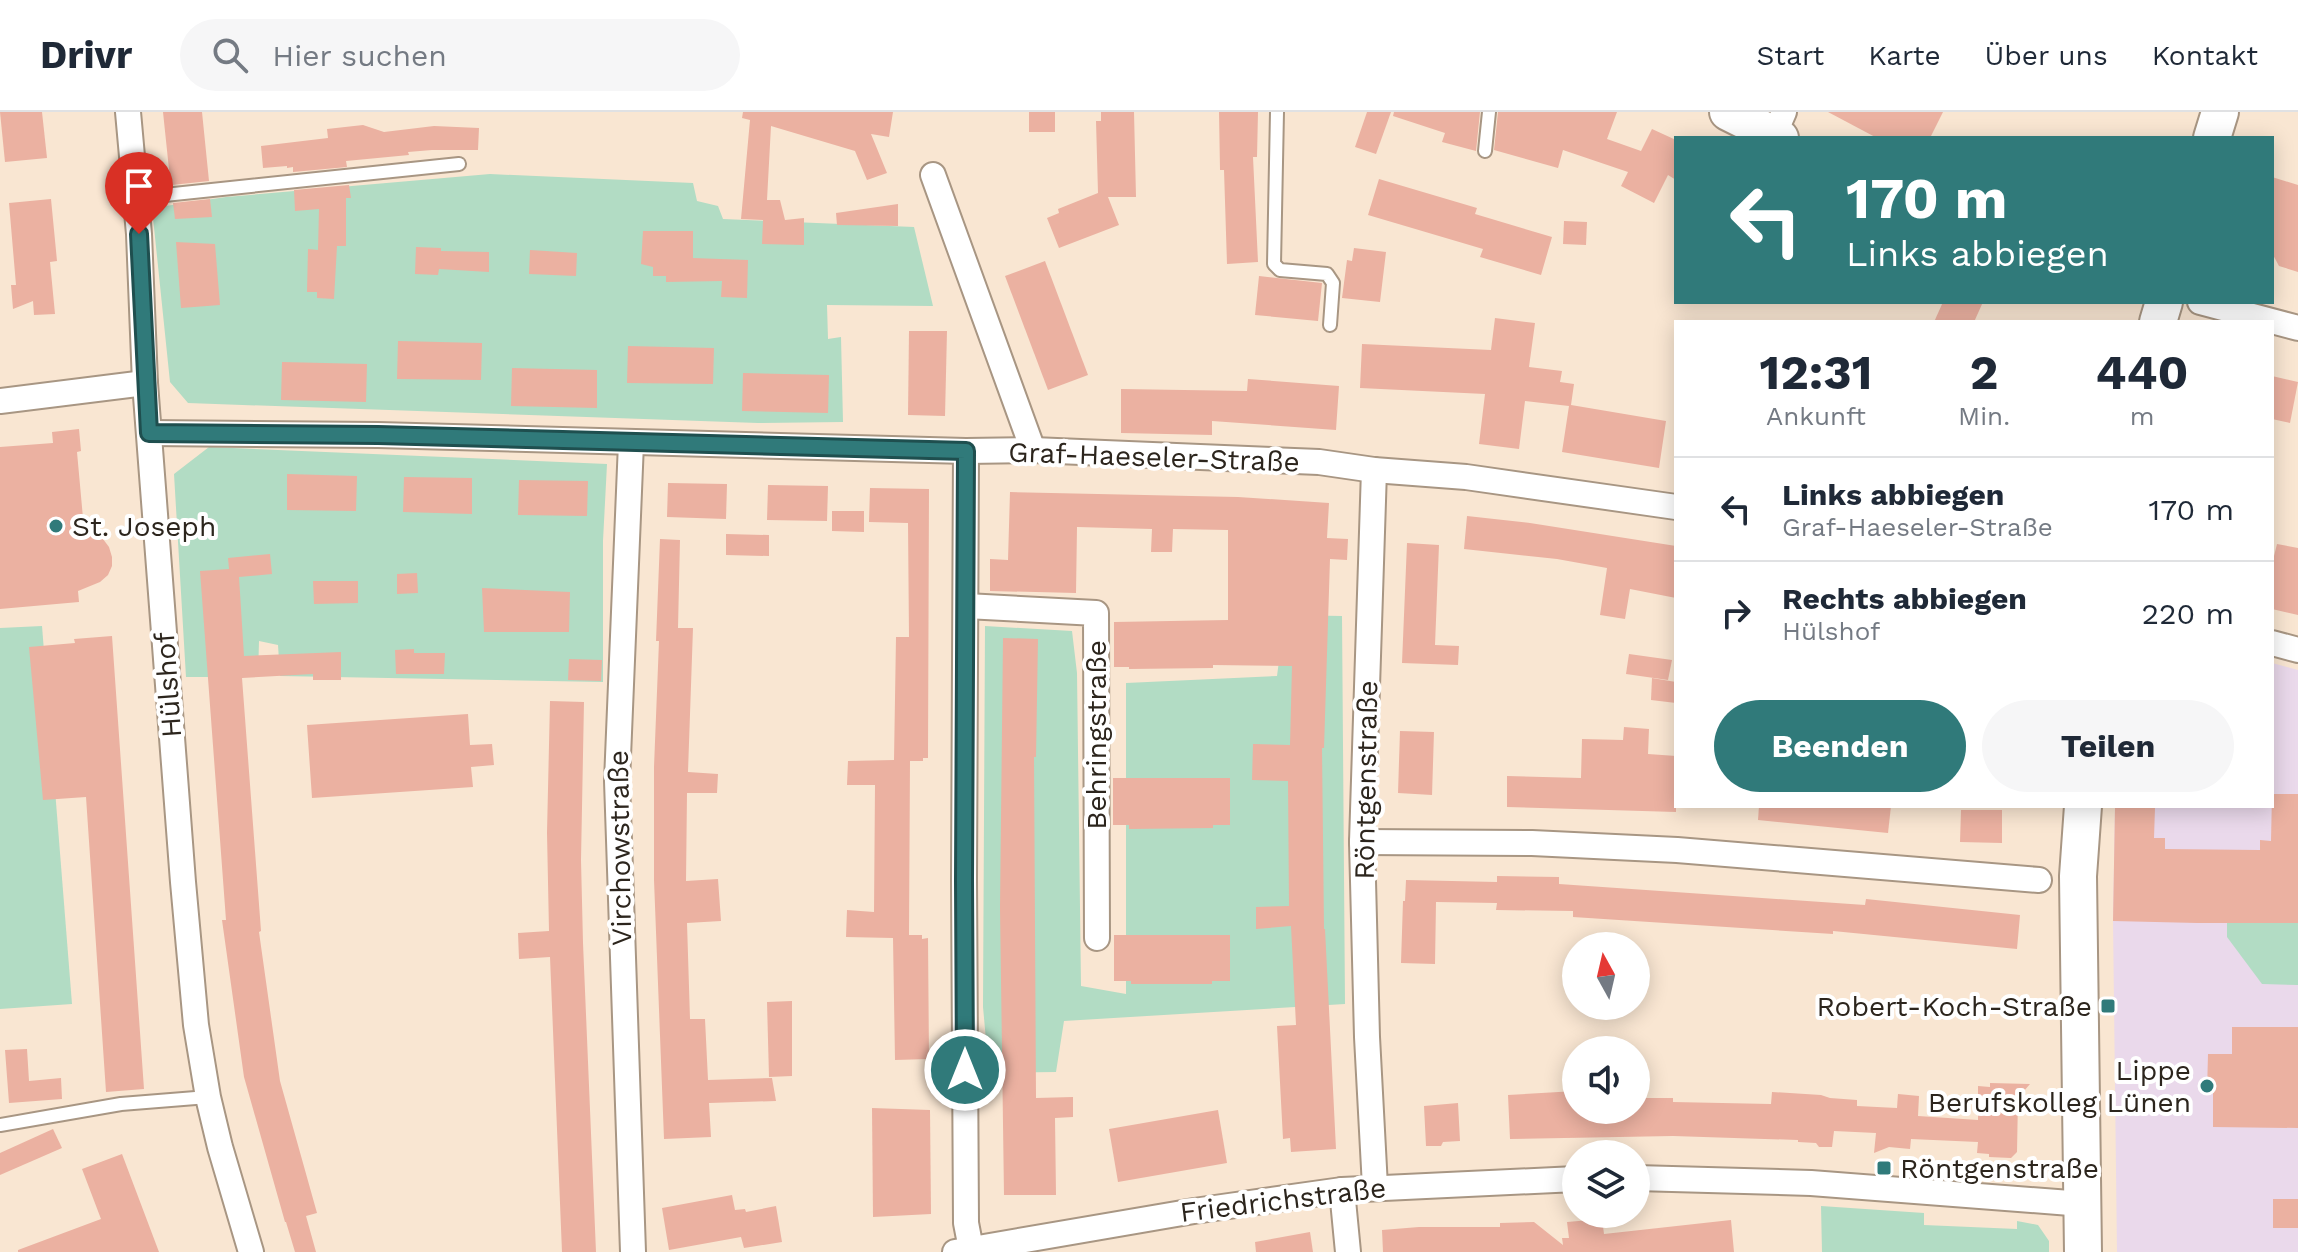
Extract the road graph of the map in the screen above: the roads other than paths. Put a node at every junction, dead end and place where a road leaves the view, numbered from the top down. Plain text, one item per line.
1 (128, 112) edge
2 (1277, 112) edge
3 (1489, 112) edge
4 (1728, 112) edge
5 (2220, 112) edge
6 (1779, 128) edge
7 (2213, 136) edge
8 (1485, 151) dead end
9 (459, 164) dead end
10 (933, 175) dead end
11 (136, 198) junction
12 (2208, 304) edge
13 (2268, 320) edge
14 (2274, 322) edge
15 (1330, 325) dead end
16 (2298, 328) edge
17 (145, 383) junction
18 (0, 401) edge
19 (149, 433) junction
20 (631, 443) junction
21 (1033, 450) junction
22 (966, 451) junction
23 (1374, 470) junction
24 (1674, 507) edge
25 (966, 606) junction
26 (2274, 644) edge
27 (2298, 650) edge
28 (2083, 808) edge
29 (1362, 842) junction
30 (2039, 880) dead end
31 (1097, 938) dead end
32 (208, 1097) junction
33 (0, 1125) edge
34 (1650, 1178) edge
35 (1562, 1180) edge
36 (1375, 1187) junction
37 (1342, 1190) junction
38 (2083, 1204) junction
39 (978, 1250) edge
40 (251, 1252) edge
41 (633, 1252) edge
42 (1348, 1252) edge
43 (2083, 1252) edge

1 - 11 street, Hülshof
2 - 15 lane
3 - 8 lane
4 - 6 street
5 - 7 street
9 - 11 lane
10 - 21 street
11 - 17 street, Hülshof
12 - 13 street
14 - 16 street
17 - 18 street
17 - 19 street, Hülshof
19 - 20 street, Graf-Haeseler-Straße
19 - 32 street, Hülshof
20 - 22 street, Graf-Haeseler-Straße
20 - 41 street, Virchowstraße
21 - 22 street, Graf-Haeseler-Straße
21 - 23 street, Graf-Haeseler-Straße
22 - 25 street
23 - 24 street, Graf-Haeseler-Straße
23 - 29 street, Röntgenstraße
25 - 31 street, Behringstraße
25 - 39 street
26 - 27 street
28 - 38 street
29 - 30 street
29 - 36 street, Röntgenstraße
32 - 33 lane
32 - 40 street, Hülshof
34 - 38 street
35 - 36 street, Friedrichstraße
36 - 37 street, Friedrichstraße
37 - 39 street, Friedrichstraße
37 - 42 street
38 - 43 street

